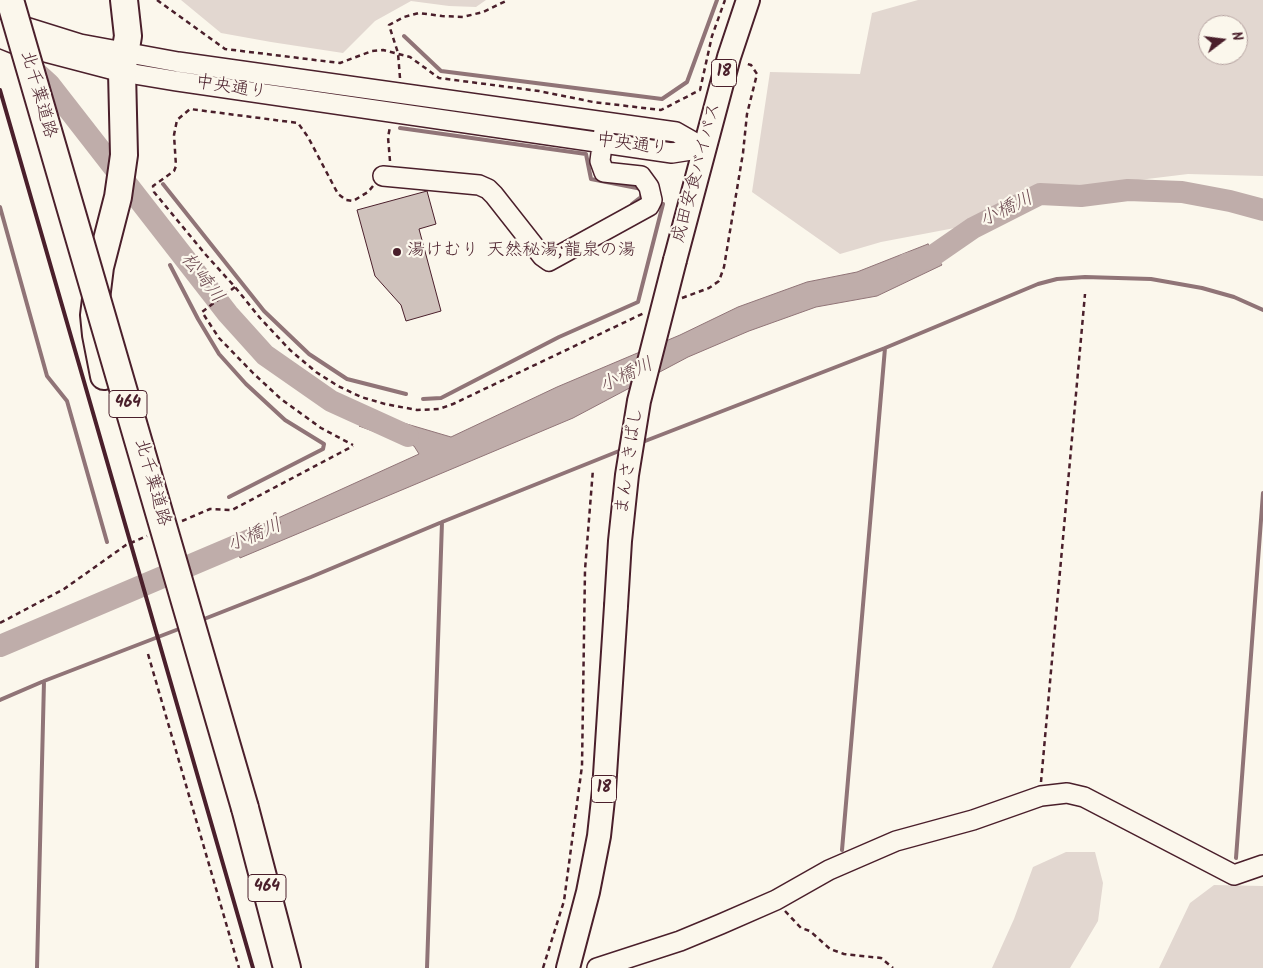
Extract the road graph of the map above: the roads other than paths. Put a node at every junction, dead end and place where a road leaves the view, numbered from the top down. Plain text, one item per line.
1 (10, 0) edge
2 (109, 0) edge
3 (124, 0) edge
4 (748, 0) edge
5 (0, 19) edge
6 (0, 38) edge
7 (77, 51) junction
8 (124, 62) junction
9 (606, 121) junction
10 (602, 142) junction
11 (704, 148) junction
12 (383, 176) road end
13 (675, 260) joint
14 (246, 808) junction
15 (1263, 865) edge
16 (287, 968) edge
17 (568, 968) edge
18 (597, 968) edge

1 - 14 highway, 北千葉道路 / 464, bridge
2 - 8 highway
3 - 8 highway
4 - 11 main road, 成田安食バイパス / 18
5 - 7 street, 中央通り
6 - 7 street, 中央通り
7 - 8 street, 中央通り
8 - 9 street, 中央通り
8 - 10 street, 中央通り
8 - 14 highway, bridge
9 - 10 street
9 - 11 street, 中央通り
10 - 11 street, 中央通り
10 - 12 street
11 - 13 main road, 成田安食バイパス / 18
13 - 17 main road, まんさきばし / 18, bridge
14 - 16 highway, 北千葉道路 / 464
15 - 18 street

